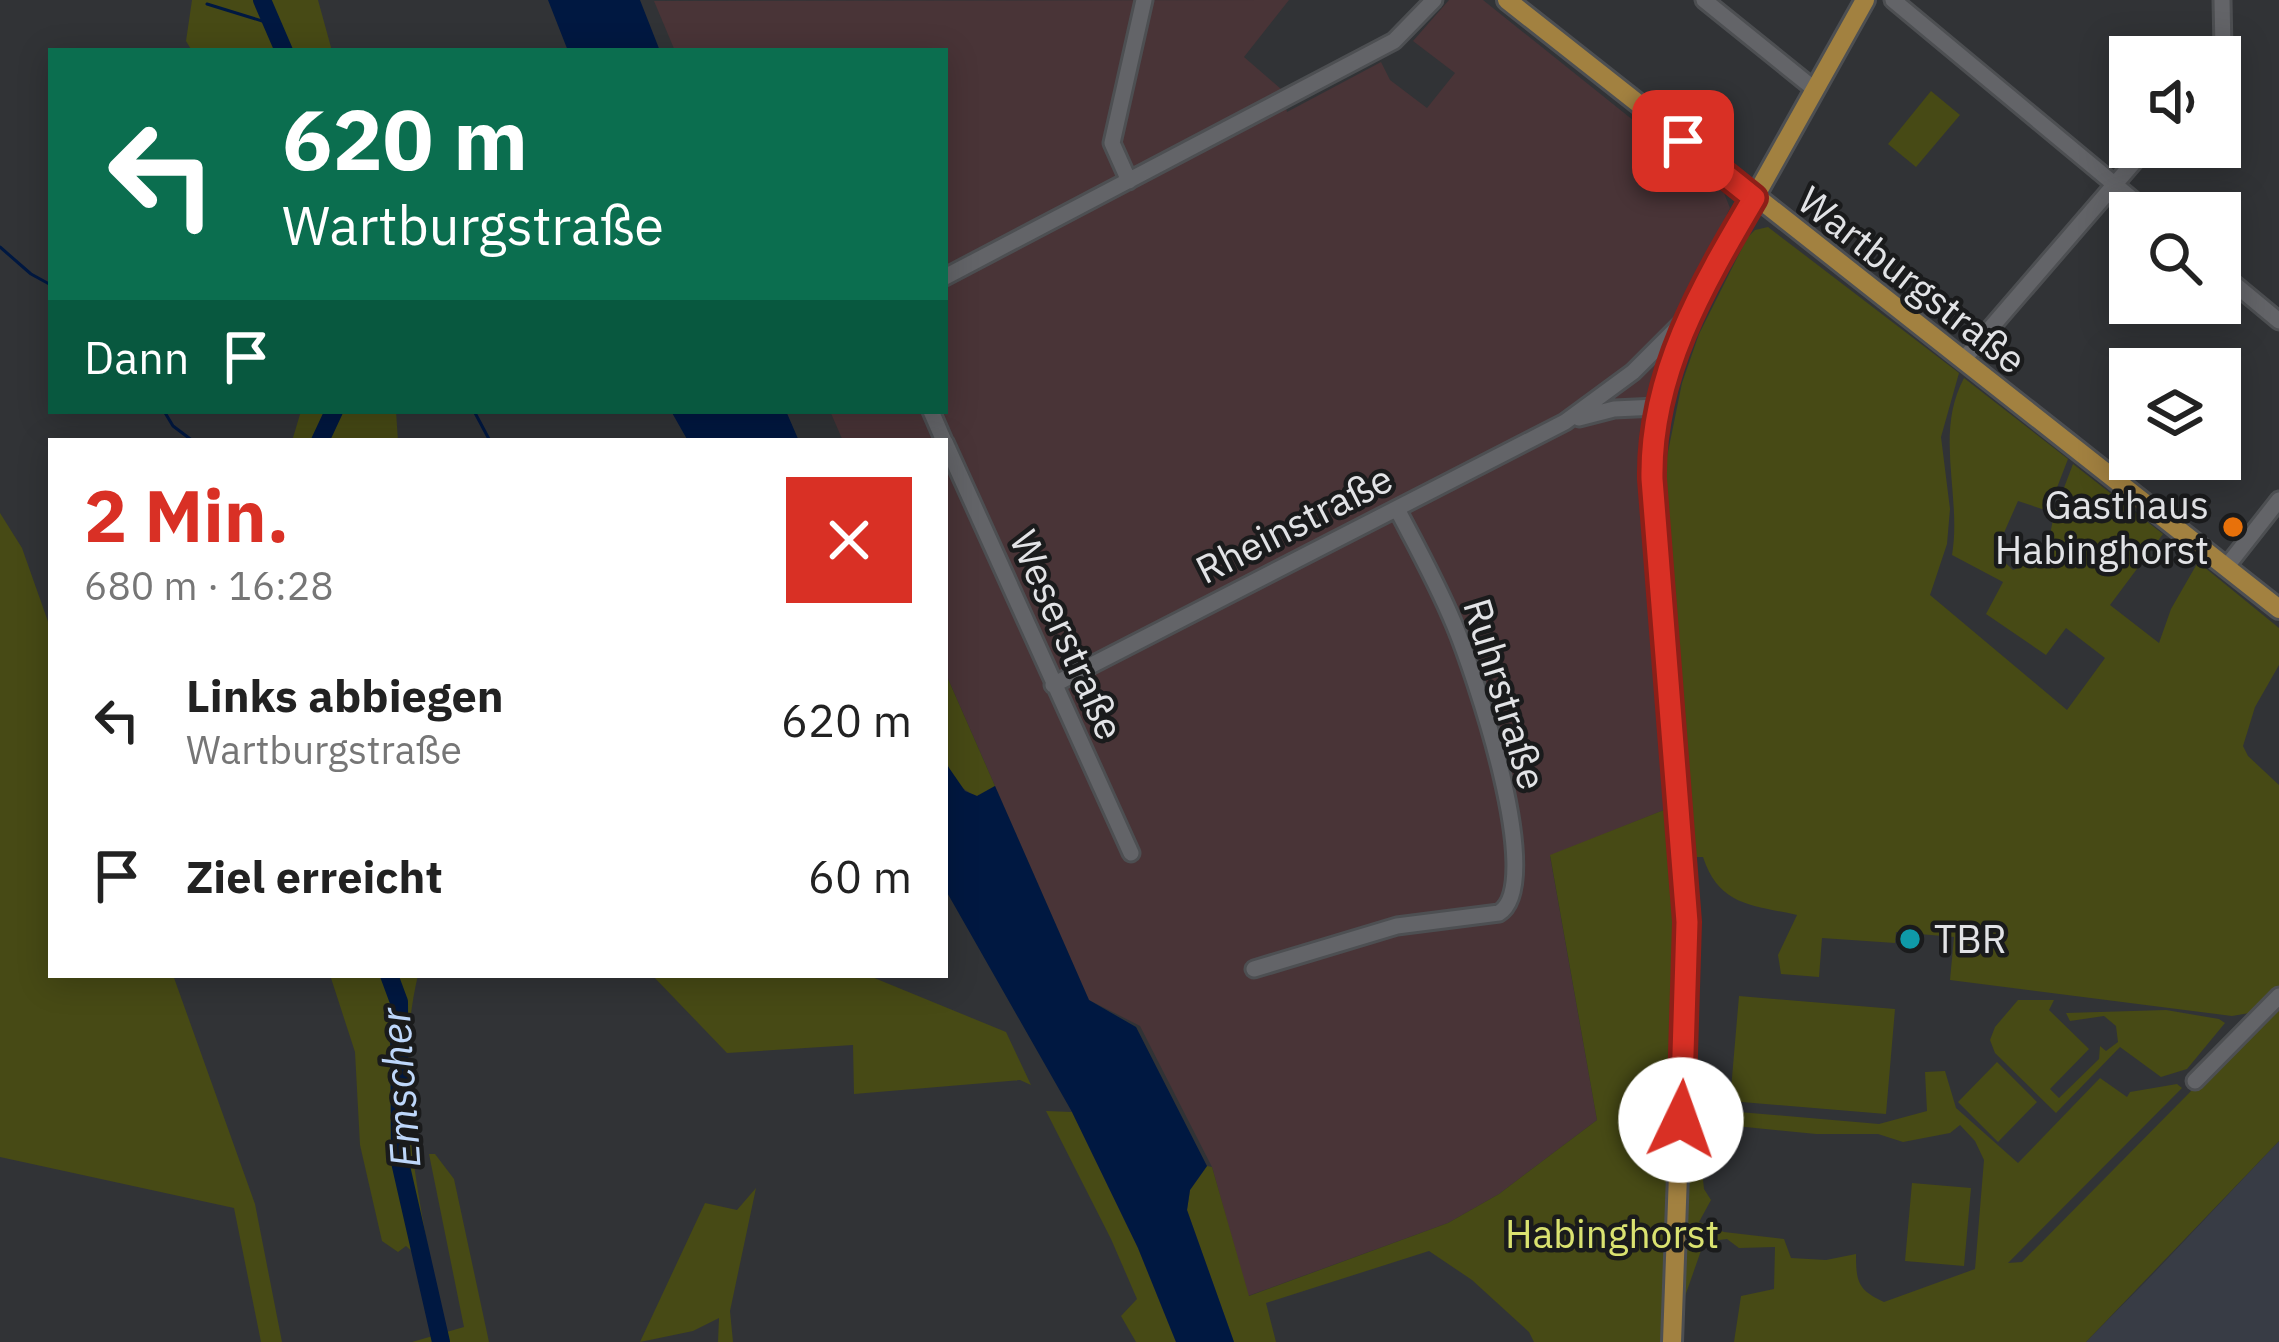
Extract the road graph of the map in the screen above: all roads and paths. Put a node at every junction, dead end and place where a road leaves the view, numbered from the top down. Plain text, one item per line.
1 (1144, 0) edge
2 (1434, 0) edge
3 (1507, 0) edge
4 (1704, 0) edge
5 (1865, 0) edge
6 (1893, 0) edge
7 (2222, 0) edge
8 (2221, 36) edge
9 (1813, 88) junction
10 (2129, 168) edge
11 (1129, 182) junction
12 (2115, 185) junction
13 (2124, 192) edge
14 (1754, 198) junction
15 (948, 276) edge
16 (2241, 289) edge
17 (1691, 313) junction
18 (2279, 321) edge
19 (1963, 360) junction
20 (1633, 372) junction
21 (1664, 379) junction
22 (1657, 407) junction
23 (1564, 422) junction
24 (948, 449) edge
25 (2279, 500) edge
26 (1397, 509) junction
27 (2227, 566) junction
28 (2279, 609) edge
29 (1053, 685) junction
30 (1131, 854) dead end
31 (1254, 969) dead end
32 (2279, 996) edge
33 (2195, 1081) dead end
34 (1672, 1342) edge

1 - 11 street
2 - 11 street
3 - 14 main road, Wartburgstraße
4 - 9 street
5 - 9 main road
6 - 12 street
7 - 8 street
9 - 14 main road
10 - 12 street
11 - 15 street
12 - 13 street
12 - 19 street
14 - 17 main road
14 - 19 main road, Wartburgstraße
16 - 18 street
17 - 20 street, Rheinstraße
17 - 21 main road
19 - 27 main road, Wartburgstraße
20 - 21 street
20 - 23 street, Rheinstraße
21 - 22 main road
22 - 23 street, Rheinstraße
22 - 34 main road
23 - 26 street, Rheinstraße
24 - 29 street, Weserstraße
25 - 27 street
26 - 29 street, Rheinstraße
26 - 31 street, Ruhrstraße
27 - 28 main road, Wartburgstraße
29 - 30 street, Weserstraße
32 - 33 street

